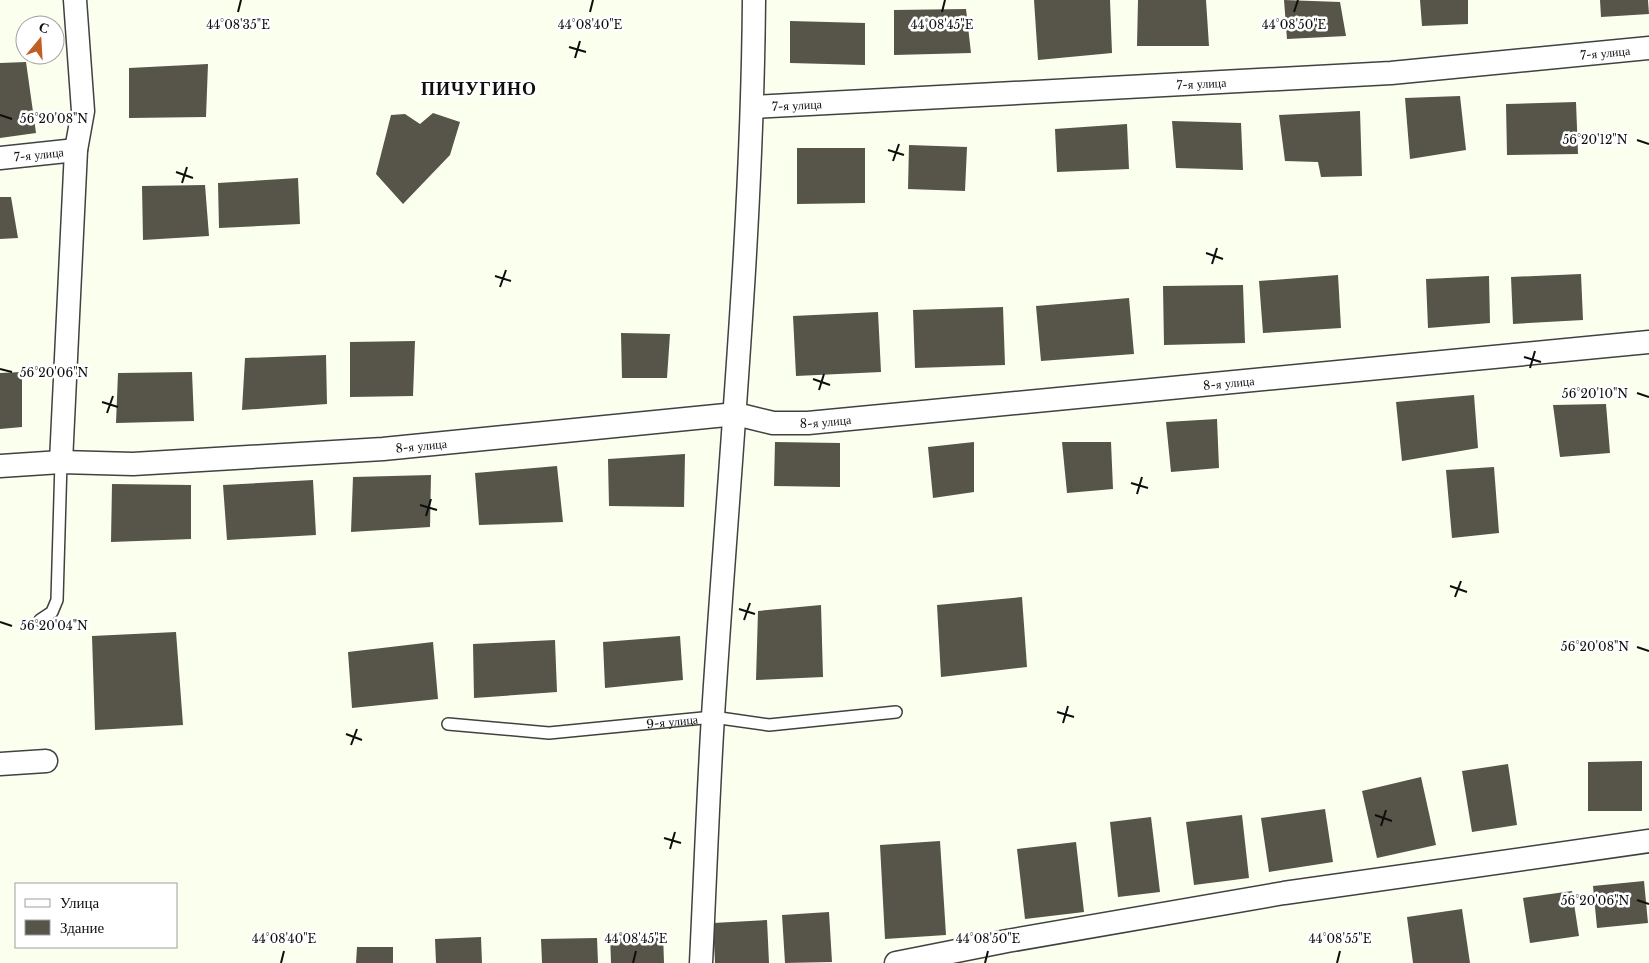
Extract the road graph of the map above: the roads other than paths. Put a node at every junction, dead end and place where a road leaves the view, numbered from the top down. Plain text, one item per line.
1 (75, 0) edge
2 (754, 0) edge
3 (1649, 48) edge
4 (753, 107) junction
5 (76, 150) junction
6 (0, 158) edge
7 (1649, 342) edge
8 (736, 414) junction
9 (60, 462) junction
10 (0, 466) edge
11 (40, 620) dead end
12 (896, 712) dead end
13 (713, 716) junction
14 (448, 724) dead end
15 (46, 761) dead end
16 (0, 764) edge
17 (1649, 841) edge
18 (701, 963) edge
19 (896, 963) edge

1 - 5 street
2 - 4 street
3 - 4 street, 7-я улица
4 - 8 street
5 - 6 street, 7-я улица
5 - 9 street
7 - 8 street, 8-я улица
8 - 9 street, 8-я улица
8 - 13 street
9 - 10 street, 8-я улица
9 - 11 lane
12 - 13 lane, 9-я улица
13 - 14 lane, 9-я улица
13 - 18 street
15 - 16 street
17 - 19 street

